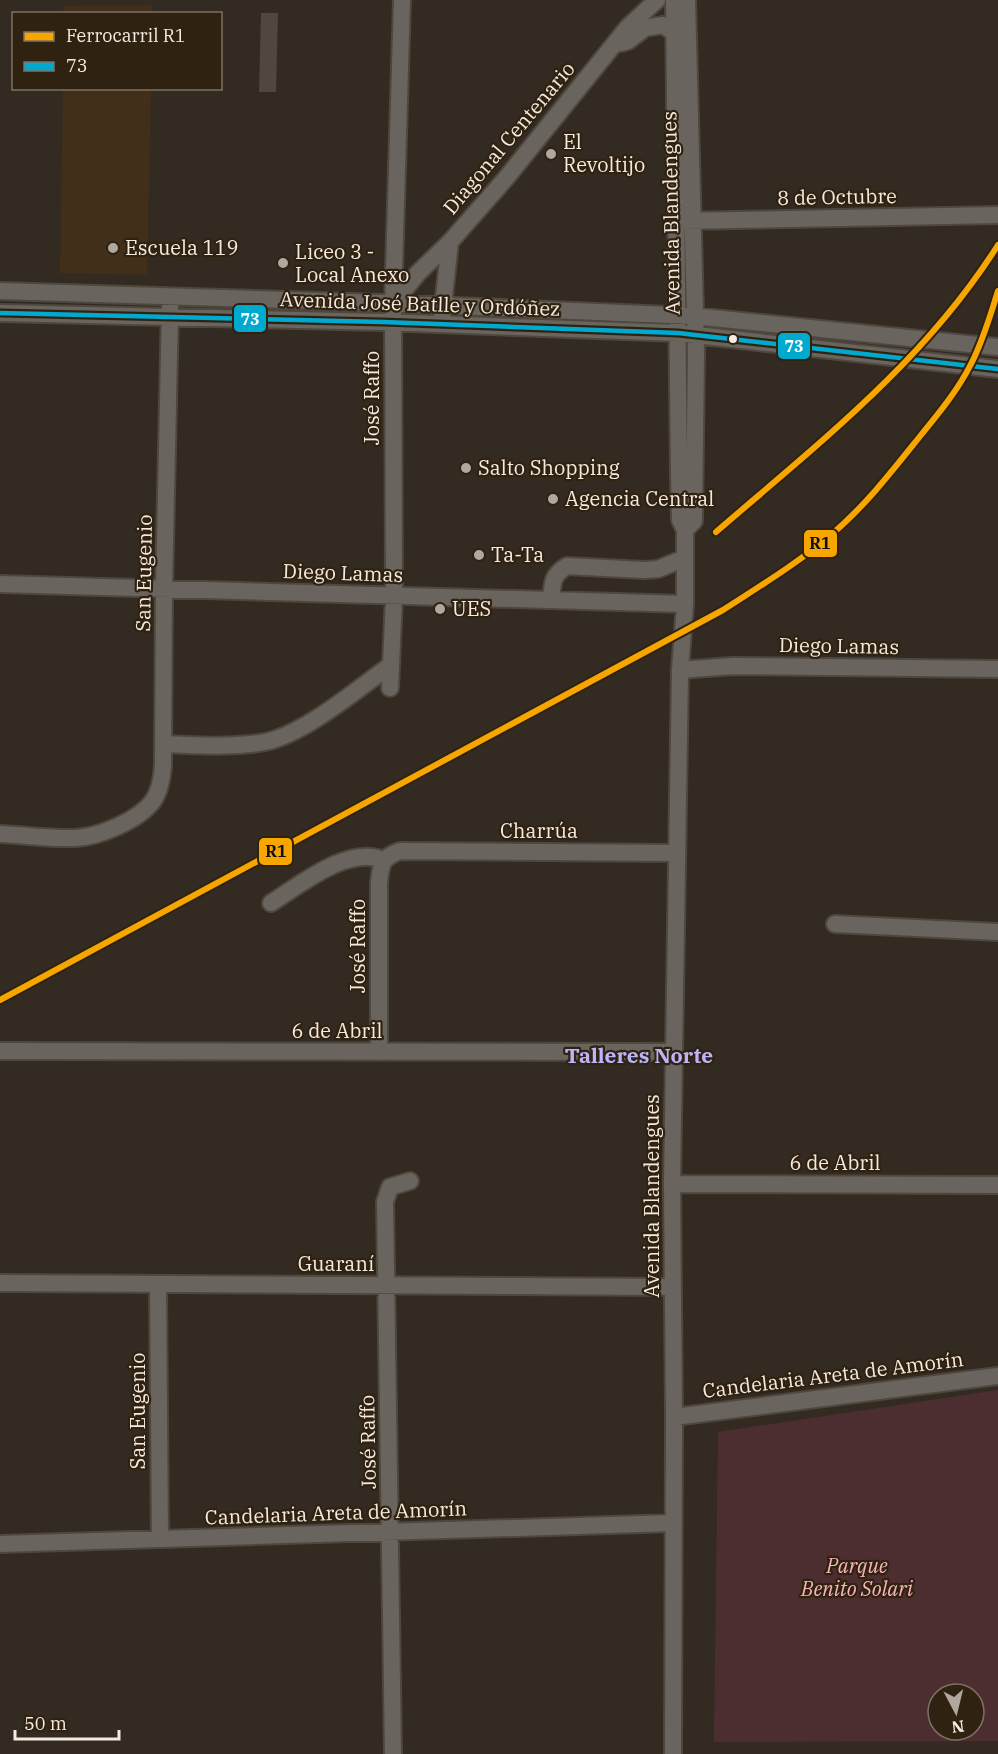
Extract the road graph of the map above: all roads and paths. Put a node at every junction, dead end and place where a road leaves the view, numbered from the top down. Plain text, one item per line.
1 (402, 0) edge
2 (657, 0) edge
3 (674, 0) edge
4 (687, 0) edge
5 (682, 34) junction
6 (613, 46) junction
7 (998, 215) edge
8 (684, 221) junction
9 (450, 242) junction
10 (0, 291) edge
11 (171, 297) junction
12 (393, 304) junction
13 (442, 306) junction
14 (0, 313) edge
15 (686, 316) junction
16 (170, 318) junction
17 (393, 323) junction
18 (446, 324) junction
19 (686, 334) junction
20 (998, 347) edge
21 (998, 369) edge
22 (685, 558) junction
23 (0, 584) edge
24 (164, 589) junction
25 (394, 596) junction
26 (551, 600) junction
27 (685, 604) junction
28 (391, 665) junction
29 (998, 669) edge
30 (680, 670) junction
31 (390, 688) dead end
32 (163, 744) junction
33 (0, 834) edge
34 (677, 853) junction
35 (384, 860) junction
36 (271, 903) dead end
37 (835, 924) dead end
38 (998, 932) edge
39 (0, 1051) edge
40 (379, 1052) junction
41 (674, 1052) junction
42 (410, 1181) dead end
43 (672, 1184) junction
44 (998, 1185) edge
45 (0, 1283) edge
46 (158, 1284) junction
47 (386, 1285) junction
48 (672, 1287) junction
49 (998, 1376) edge
50 (674, 1417) junction
51 (674, 1523) junction
52 (391, 1533) junction
53 (160, 1539) junction
54 (0, 1544) edge
55 (393, 1754) edge
56 (673, 1754) edge

1 - 12 street, José Raffo
2 - 6 street, Diagonal Centenario
3 - 5 street, Avenida Blandengues
4 - 5 street, Avenida Blandengues
5 - 6 street
5 - 8 street, Avenida Blandengues
6 - 9 street, Diagonal Centenario
7 - 8 street, 8 de Octubre
8 - 15 street, Avenida Blandengues
9 - 12 street, Diagonal Centenario
9 - 13 street
10 - 11 street, Avenida José Batlle y Ordóñez
11 - 12 street, Avenida José Batlle y Ordóñez
11 - 16 street, San Eugenio
12 - 13 street, Avenida José Batlle y Ordóñez
12 - 17 street, José Raffo
13 - 15 street, Avenida José Batlle y Ordóñez
13 - 18 street
14 - 16 street, Avenida José Batlle y Ordóñez
15 - 19 street, Avenida Blandengues
15 - 20 street, Avenida José Batlle y Ordóñez
16 - 17 street, Avenida José Batlle y Ordóñez
16 - 24 street, San Eugenio
17 - 18 street, Avenida José Batlle y Ordóñez
17 - 25 street, José Raffo
18 - 19 street, Avenida José Batlle y Ordóñez
19 - 21 street, Avenida José Batlle y Ordóñez
19 - 22 street, Avenida Blandengues
22 - 26 street
22 - 27 street, Avenida Blandengues
23 - 24 street, Diego Lamas
24 - 25 street, Diego Lamas
24 - 32 street, San Eugenio
25 - 26 street, Diego Lamas
25 - 28 street, José Raffo
26 - 27 street, Diego Lamas
27 - 30 street, Avenida Blandengues
28 - 31 street, José Raffo
28 - 32 street
29 - 30 street, Diego Lamas
30 - 34 street, Avenida Blandengues
32 - 33 street, San Eugenio
34 - 35 street, Charrúa
34 - 41 street, Avenida Blandengues
35 - 36 street
35 - 40 street, José Raffo
37 - 38 street
39 - 40 street, 6 de Abril
40 - 41 street, 6 de Abril
41 - 43 street, Avenida Blandengues
42 - 47 street, José Raffo
43 - 44 street, 6 de Abril
43 - 48 street, Avenida Blandengues
45 - 46 street, Guaraní
46 - 47 street, Guaraní
46 - 53 street, San Eugenio
47 - 48 street, Guaraní
47 - 52 street, José Raffo
48 - 50 street, Avenida Blandengues
49 - 50 street, Candelaria Areta de Amorín
50 - 51 street, Avenida Blandengues
51 - 52 street, Candelaria Areta de Amorín
51 - 56 street, Avenida Blandengues
52 - 53 street, Candelaria Areta de Amorín
52 - 55 street, José Raffo
53 - 54 street, Candelaria Areta de Amorín

